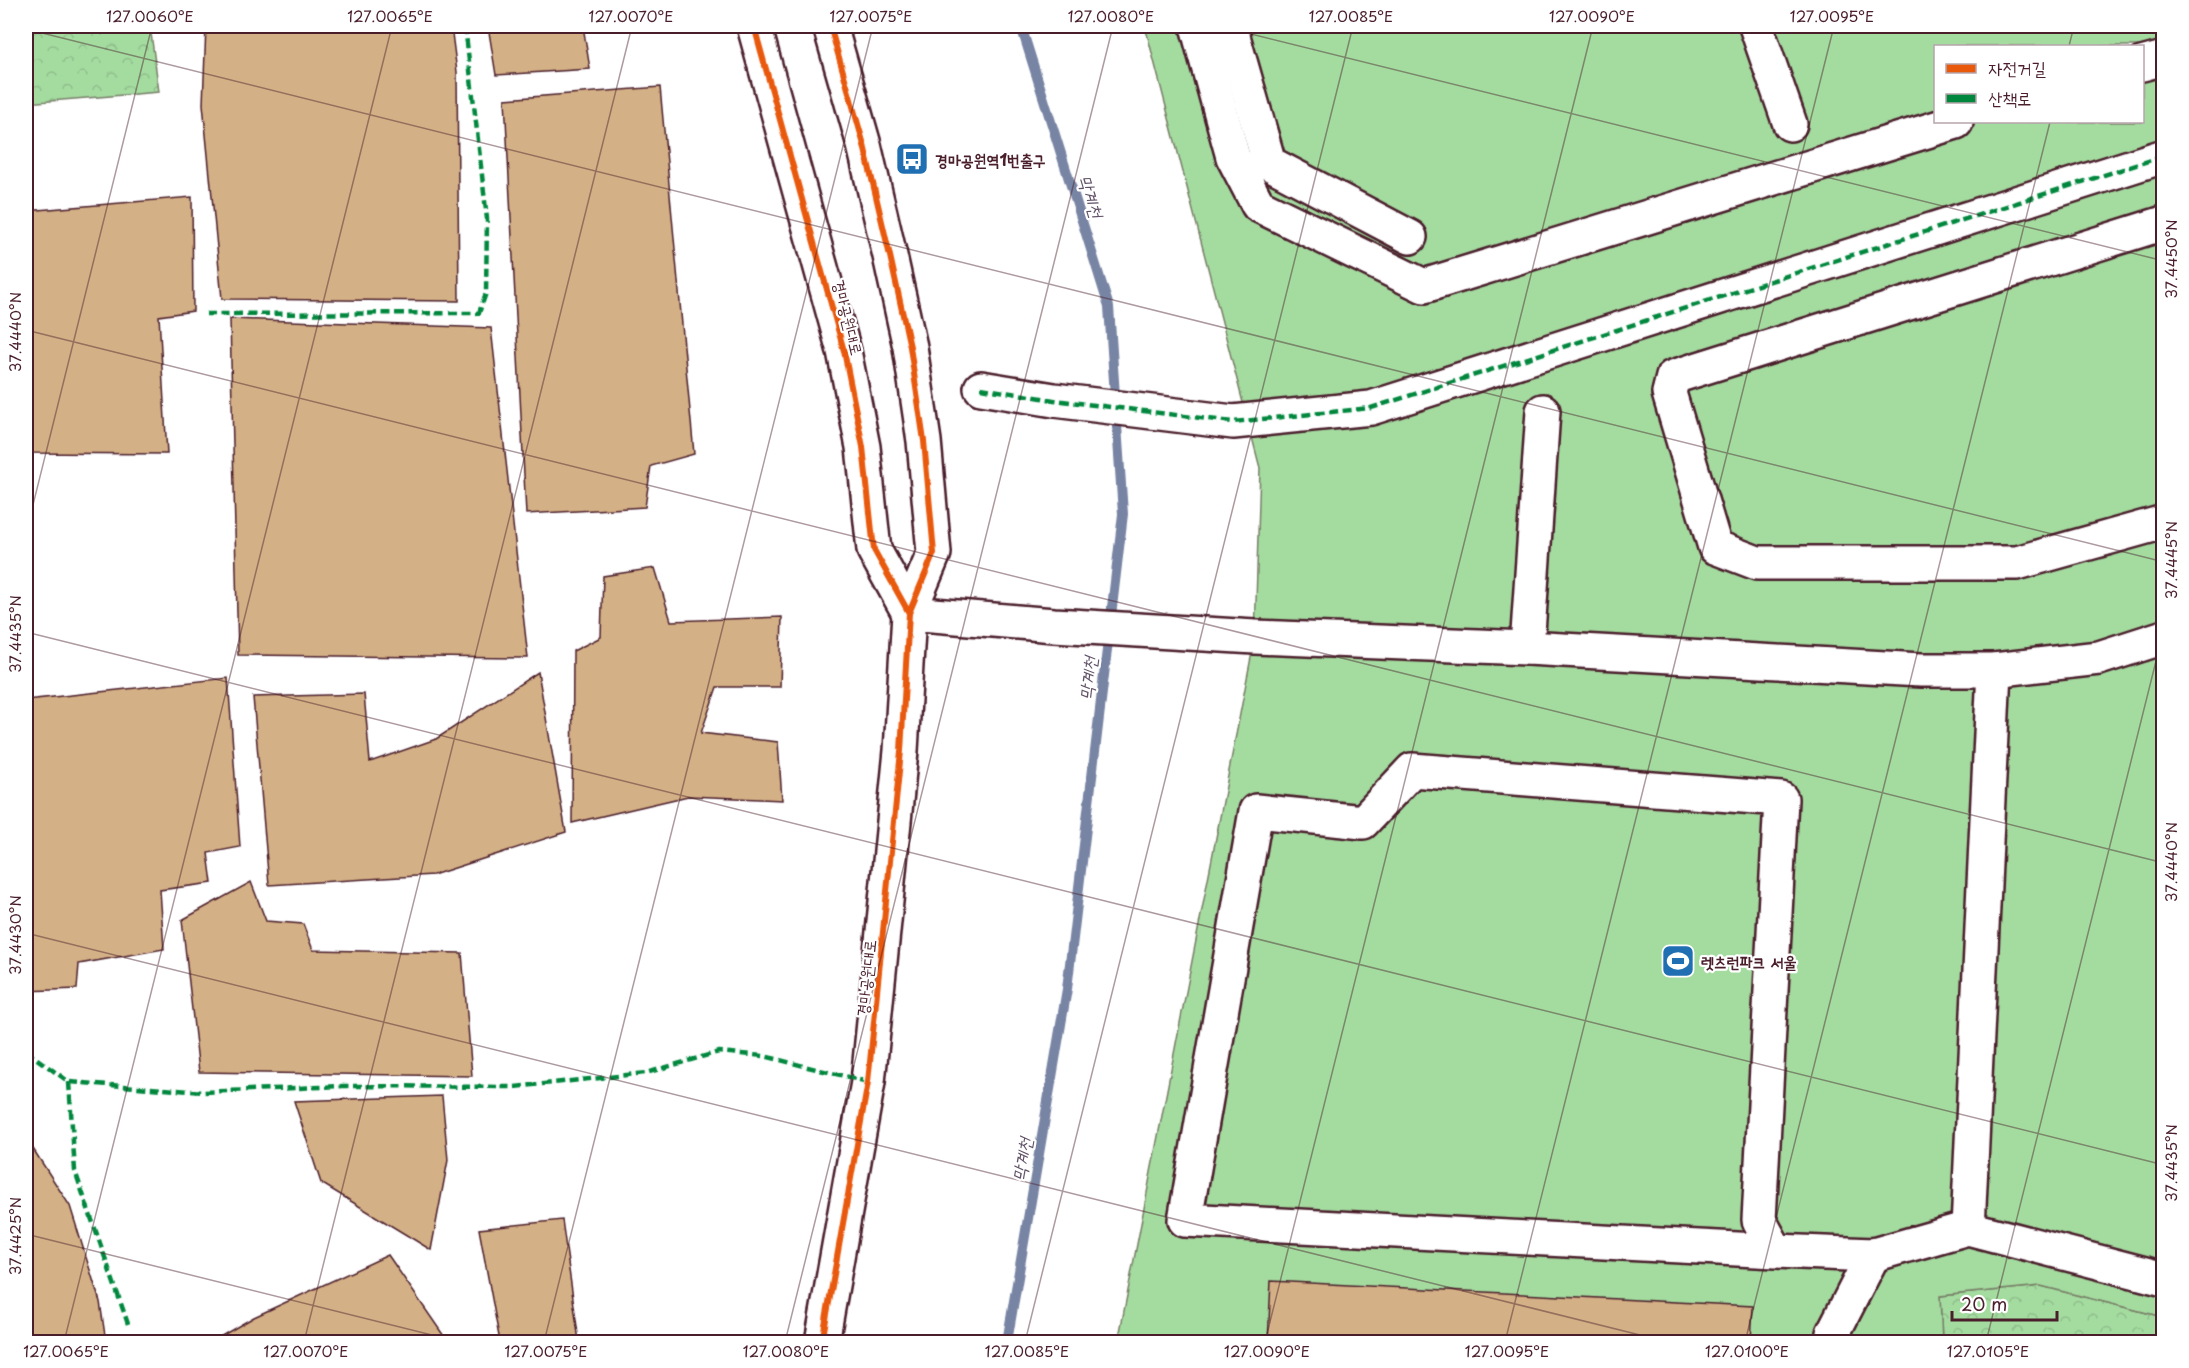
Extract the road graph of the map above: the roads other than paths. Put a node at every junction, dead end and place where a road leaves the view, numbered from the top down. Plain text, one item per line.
1 (754, 26) edge
2 (830, 26) edge
3 (1197, 26) edge
4 (1230, 26) edge
5 (1756, 26) edge
6 (2163, 58) edge
7 (2144, 63) edge
8 (1953, 123) edge
9 (1790, 124) dead end
10 (2163, 156) edge
11 (2163, 223) edge
12 (1410, 237) dead end
13 (981, 388) dead end
14 (1543, 411) dead end
15 (2163, 522) edge
16 (909, 613) junction
17 (2163, 637) edge
18 (1527, 648) junction
19 (1994, 670) junction
20 (1968, 1228) junction
21 (1776, 1251) junction
22 (1873, 1255) junction
23 (2163, 1279) edge
24 (822, 1342) edge
25 (1832, 1342) edge

1 - 16 street, 경마공원대로
2 - 16 street, 경마공원대로
3 - 8 street
4 - 12 street
5 - 9 street
6 - 7 street
10 - 13 street
11 - 15 street
14 - 18 street
16 - 18 street
16 - 24 street, 경마공원대로
17 - 19 street
18 - 19 street
19 - 20 street
20 - 22 street
20 - 23 street
21 - 21 street
21 - 22 street
22 - 25 street

